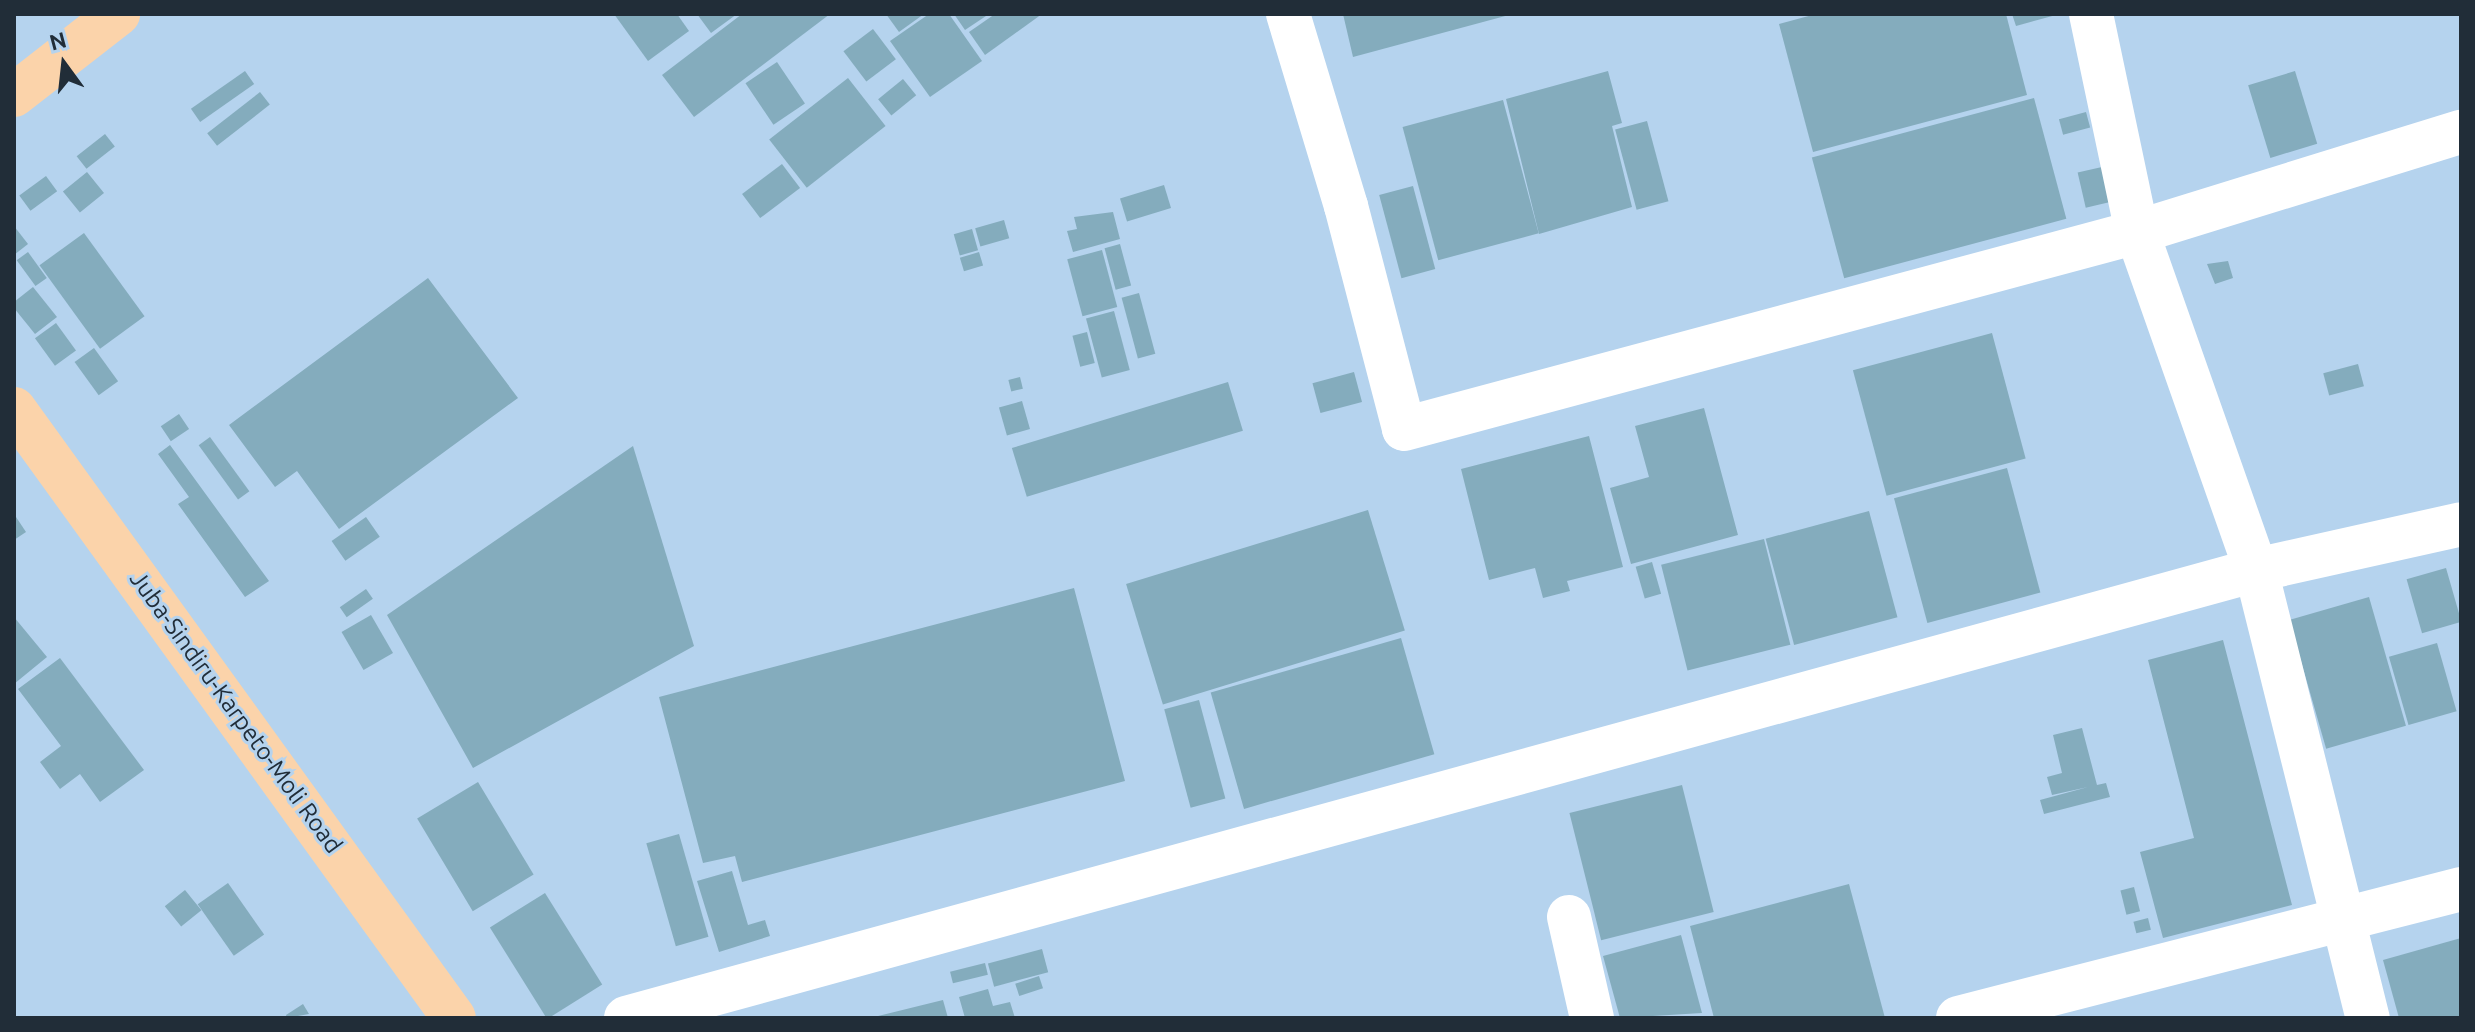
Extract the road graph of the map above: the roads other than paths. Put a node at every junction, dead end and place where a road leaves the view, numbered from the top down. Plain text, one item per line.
1 (118, 14) edge
2 (1288, 14) edge
3 (2091, 14) edge
4 (14, 95) edge
5 (2461, 132) edge
6 (2137, 232) junction
7 (14, 409) edge
8 (2461, 524) edge
9 (2256, 570) junction
10 (2461, 889) edge
11 (1569, 917) dead end
12 (2342, 921) junction
13 (454, 1018) edge
14 (626, 1018) edge
15 (1592, 1018) edge
16 (1958, 1018) edge
17 (2368, 1018) edge

1 - 4 main road
2 - 6 street
3 - 6 street
5 - 6 street
6 - 9 street
7 - 13 main road, Juba-Sindiru-Karpeto-Moli Road
8 - 9 street
9 - 12 street
9 - 14 street
10 - 12 street
11 - 15 street
12 - 16 street
12 - 17 street

